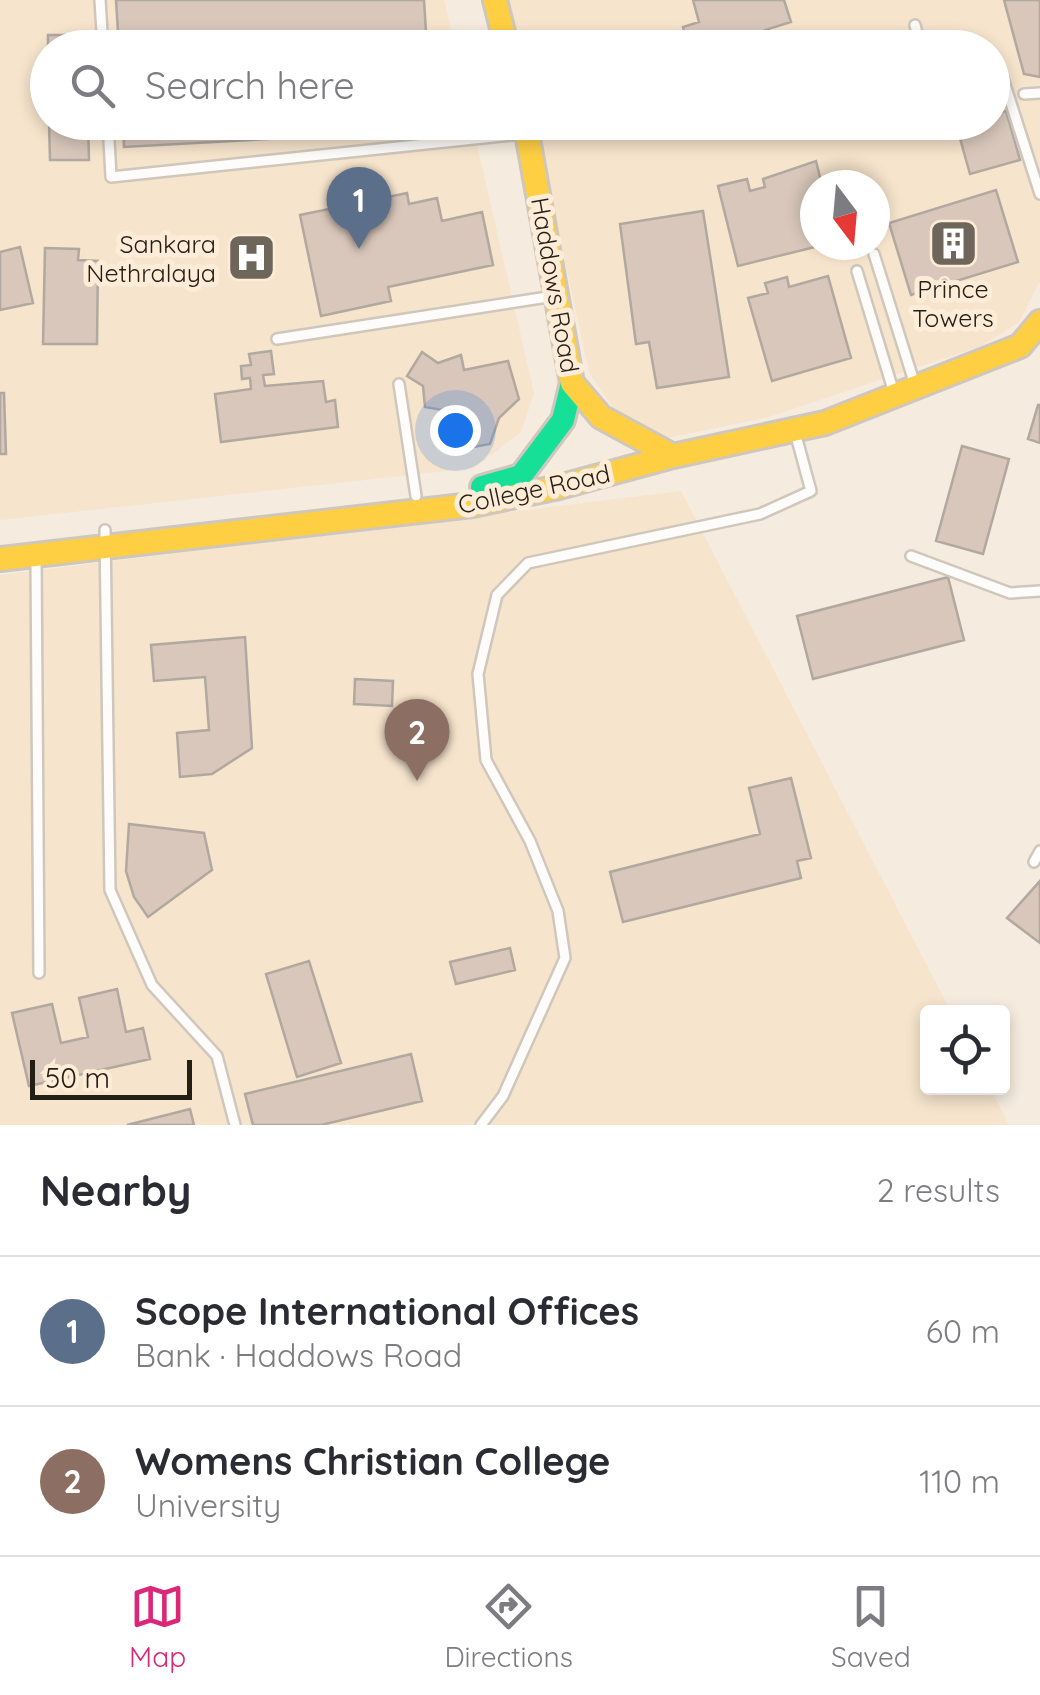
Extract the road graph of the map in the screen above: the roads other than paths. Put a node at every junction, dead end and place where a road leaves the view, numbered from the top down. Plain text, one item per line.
1 (100, 0) edge
2 (495, 0) edge
3 (915, 26) dead end
4 (102, 30) edge
5 (502, 30) edge
6 (916, 30) edge
7 (1040, 92) edge
8 (1024, 94) dead end
9 (1010, 100) edge
10 (109, 140) edge
11 (422, 140) edge
12 (528, 140) edge
13 (1040, 194) edge
14 (875, 260) edge
15 (857, 271) dead end
16 (557, 296) junction
17 (1040, 322) edge
18 (277, 338) dead end
19 (572, 383) junction
20 (399, 384) dead end
21 (905, 391) junction
22 (794, 430) junction
23 (674, 456) junction
24 (416, 496) junction
25 (106, 538) junction
26 (0, 542) edge
27 (36, 555) junction
28 (911, 556) dead end
29 (0, 559) edge
30 (1040, 592) edge
31 (1040, 852) edge
32 (1034, 862) dead end
33 (39, 973) dead end
34 (234, 1125) edge
35 (481, 1125) edge

1 - 4 lane
2 - 5 main road
3 - 6 lane
7 - 8 lane
9 - 13 lane
10 - 11 lane
12 - 16 main road, Haddows Road
14 - 21 lane
15 - 21 lane
16 - 18 lane
16 - 19 main road, Haddows Road
17 - 21 main road, College Road
19 - 23 main road, Haddows Road
19 - 24 main road, College Road
20 - 24 lane
21 - 22 main road, College Road
22 - 23 main road, College Road
22 - 35 lane
23 - 25 main road, College Road
24 - 25 main road, College Road
25 - 26 main road, College Road
25 - 27 main road, College Road
25 - 34 lane
27 - 29 main road, College Road
27 - 33 lane
28 - 30 lane
31 - 32 lane

